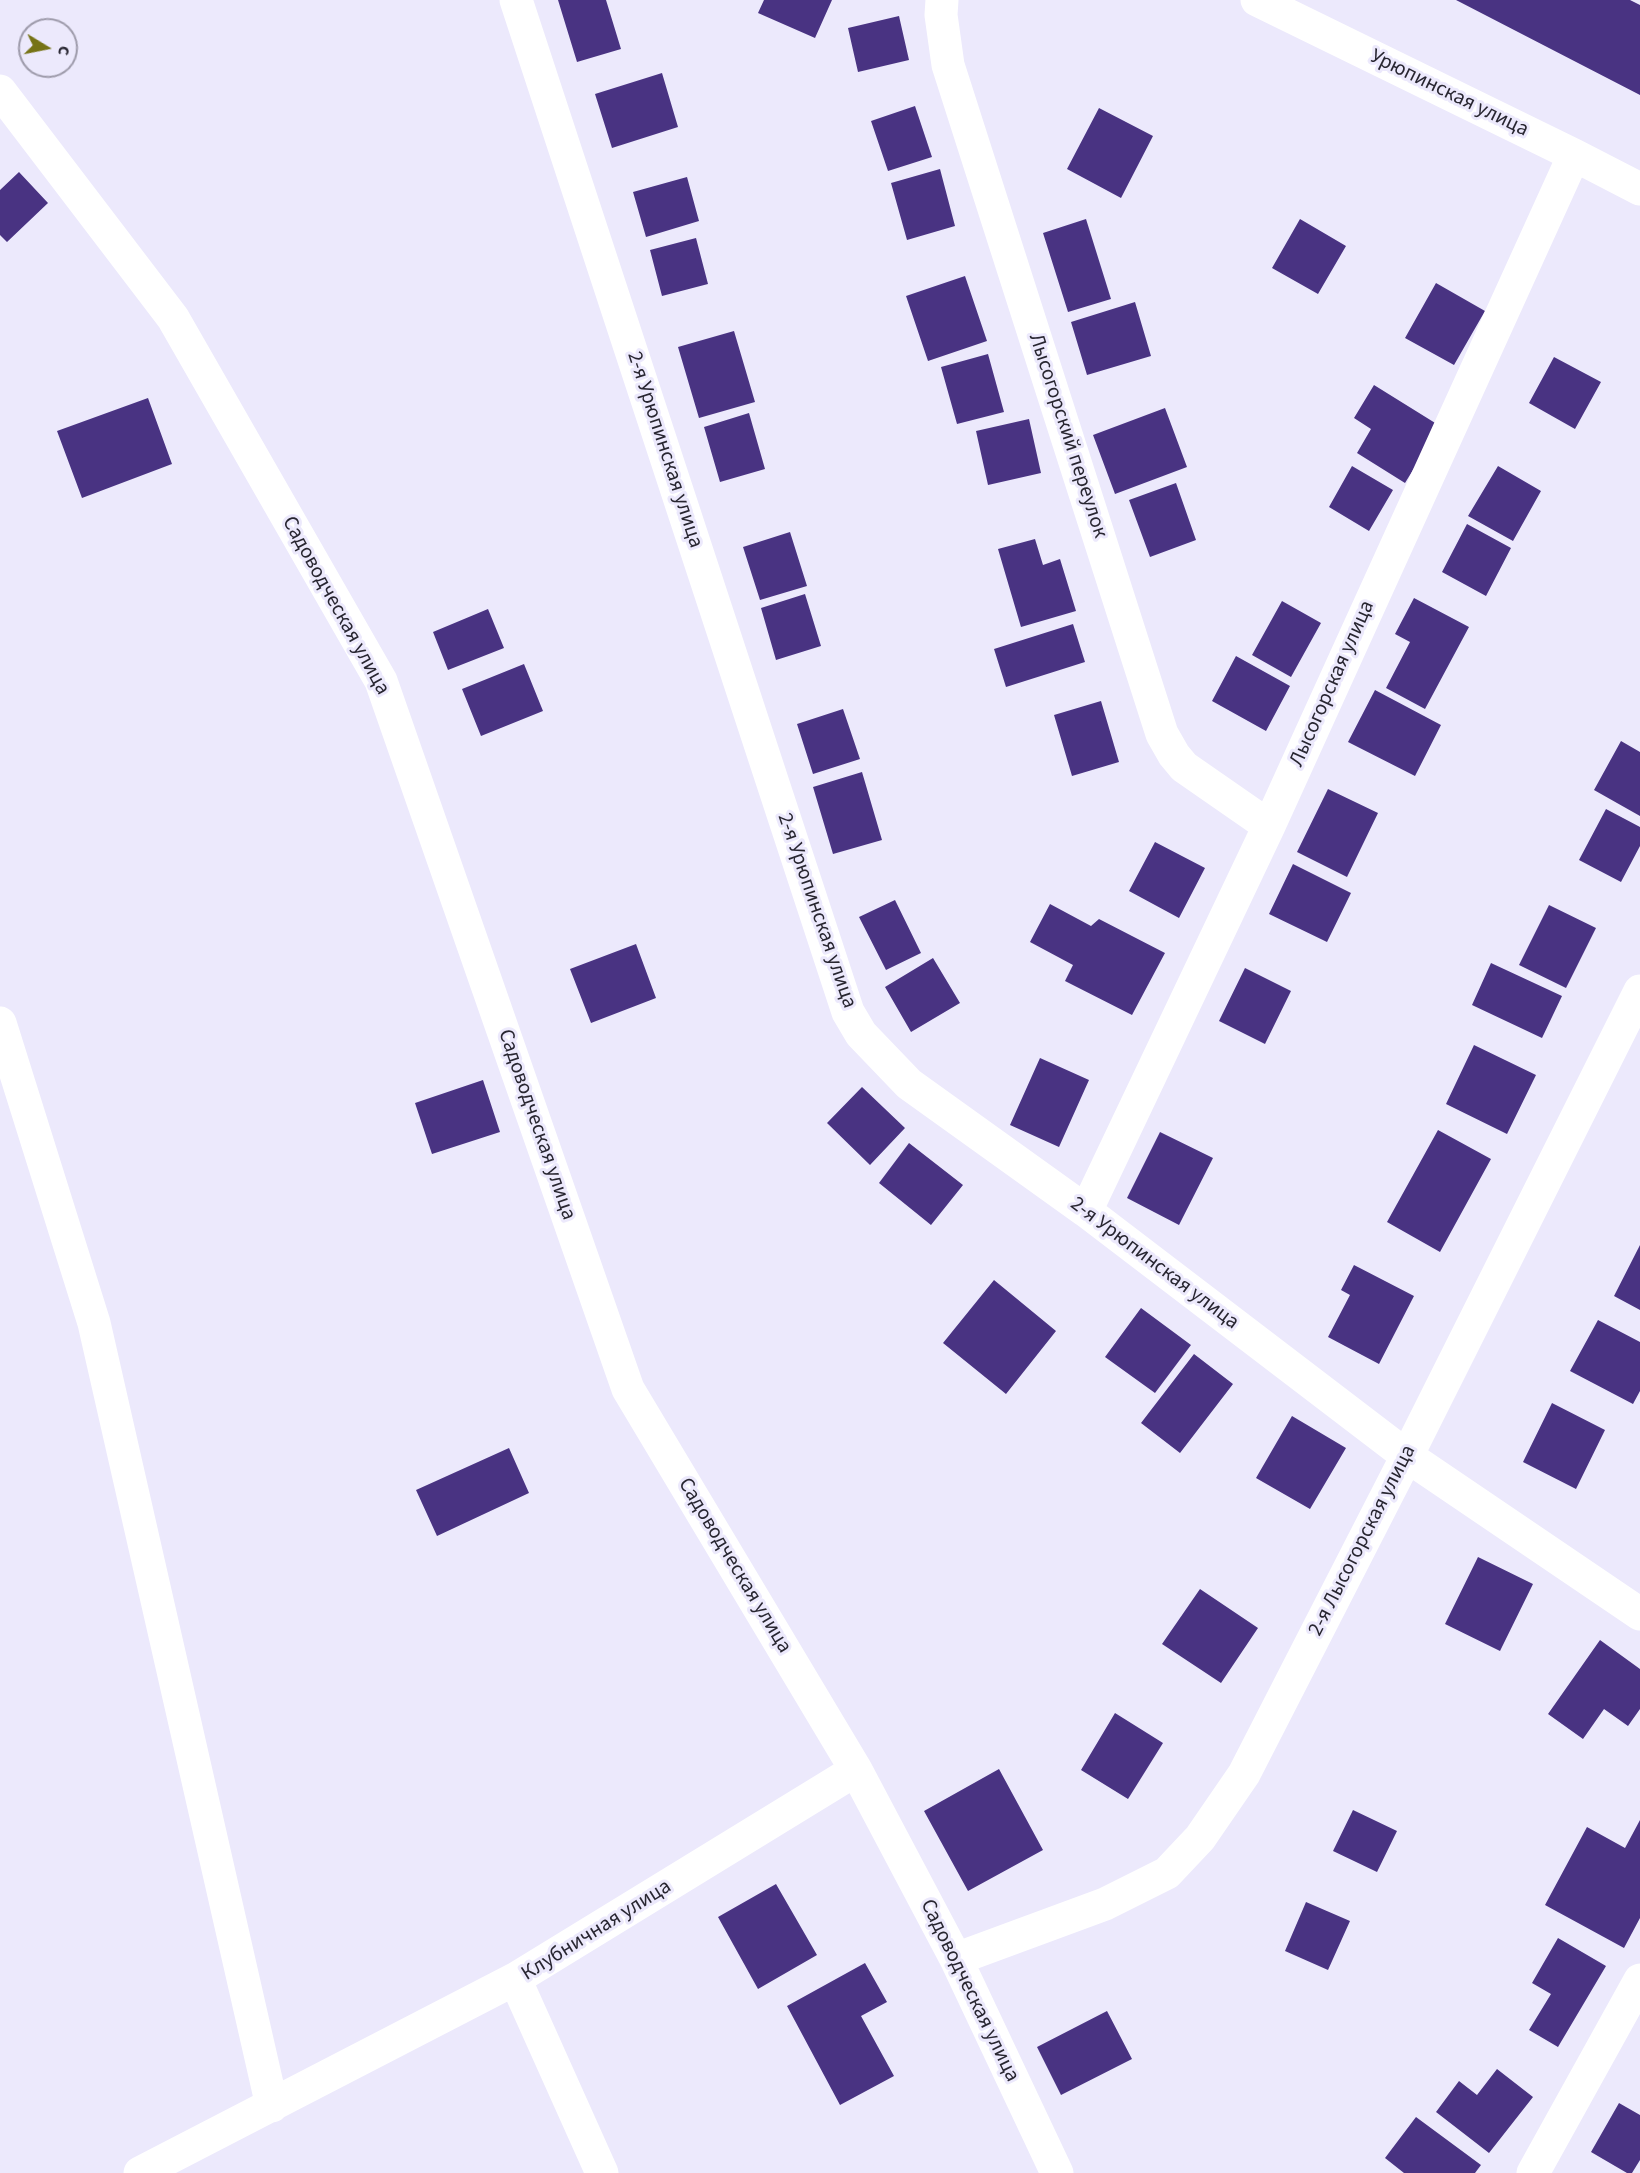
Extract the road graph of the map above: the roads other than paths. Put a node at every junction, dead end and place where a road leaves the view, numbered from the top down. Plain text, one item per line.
1 (516, 0) edge
2 (942, 0) edge
3 (1257, 0) edge
4 (0, 91) edge
5 (1574, 154) junction
6 (1640, 189) edge
7 (1269, 825) junction
8 (1640, 991) edge
9 (0, 1023) edge
10 (1086, 1211) junction
11 (1407, 1456) junction
12 (1640, 1614) edge
13 (855, 1770) junction
14 (956, 1959) junction
15 (515, 1979) junction
16 (1640, 1980) edge
17 (272, 2106) junction
18 (140, 2173) edge
19 (602, 2173) edge
20 (1057, 2173) edge
21 (1533, 2173) edge

1 - 10 street, 2-я Урюпинская улица
2 - 7 street, Лысогорский переулок
3 - 5 street, Урюпинская улица
4 - 13 street, Садоводческая улица
5 - 6 street, Урюпинская улица
5 - 7 street, Лысогорская улица
7 - 10 street, Лысогорская улица
8 - 11 street, 2-я Лысогорская улица
9 - 17 street
10 - 11 street, 2-я Урюпинская улица
11 - 12 street, 2-я Урюпинская улица
11 - 14 street, 2-я Лысогорская улица
13 - 14 street, Садоводческая улица
13 - 15 street, Клубничная улица
14 - 20 street, Садоводческая улица
15 - 17 street
15 - 19 street, Клубничная улица
16 - 21 street
17 - 18 street

